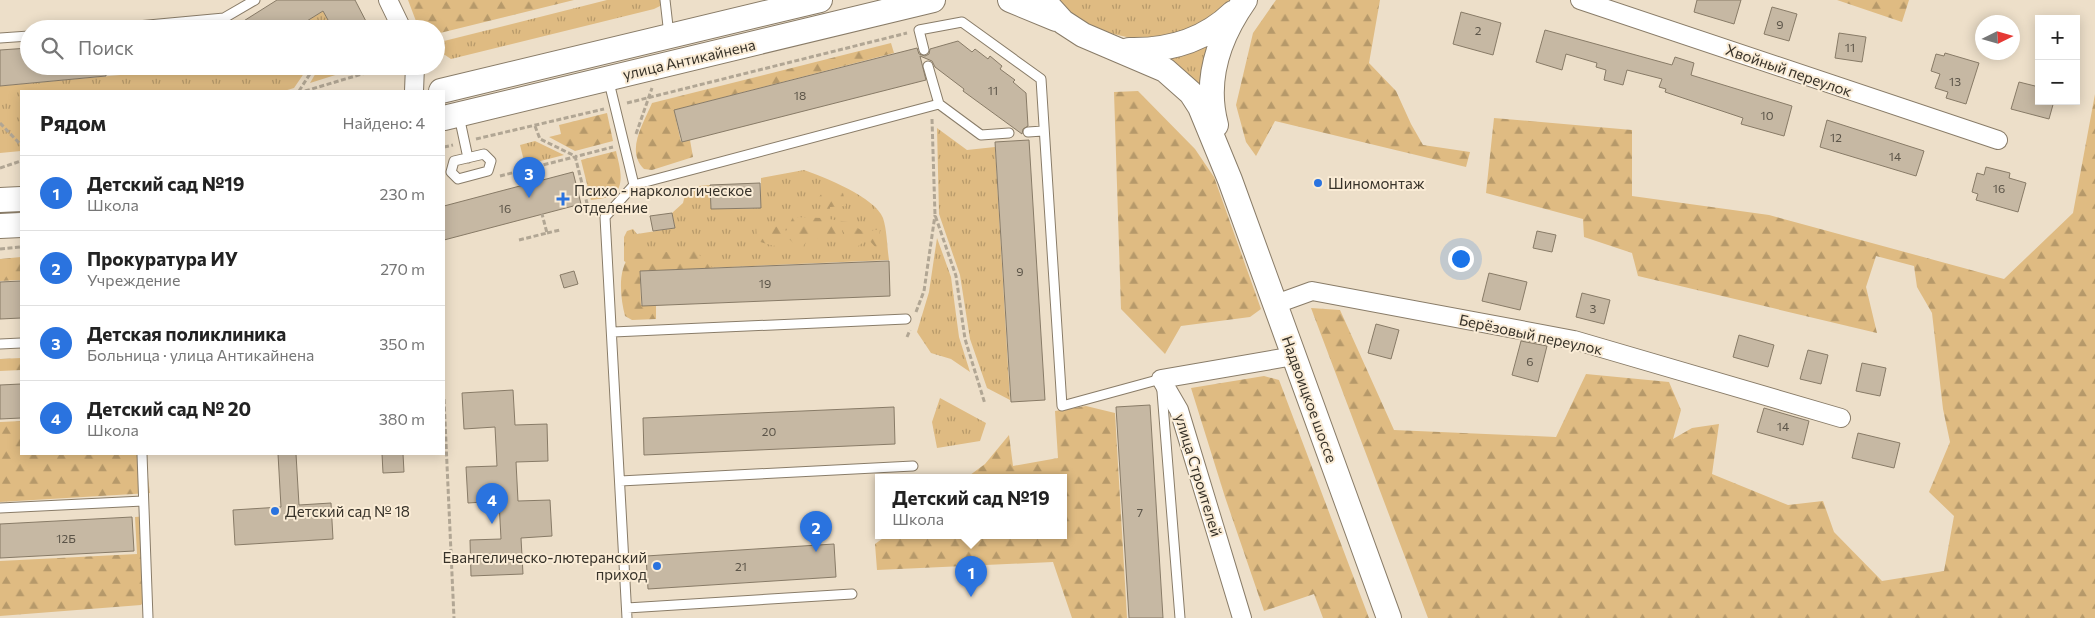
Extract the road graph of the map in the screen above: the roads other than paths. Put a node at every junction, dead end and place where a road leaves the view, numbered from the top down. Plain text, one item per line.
1 (255, 0) edge
2 (388, 0) edge
3 (665, 0) edge
4 (820, 0) edge
5 (933, 0) edge
6 (1010, 0) edge
7 (1043, 0) edge
8 (1580, 0) edge
9 (1243, 2) edge
10 (202, 20) edge
11 (398, 20) edge
12 (1063, 22) junction
13 (669, 36) junction
14 (20, 37) edge
15 (0, 38) edge
16 (1105, 44) junction
17 (924, 50) dead end
18 (928, 66) dead end
19 (415, 75) edge
20 (608, 78) junction
21 (414, 90) edge
22 (447, 90) edge
23 (935, 104) junction
24 (451, 116) edge
25 (1043, 131) junction
26 (1028, 132) dead end
27 (1009, 133) dead end
28 (1998, 140) dead end
29 (468, 158) dead end
30 (1230, 180) junction
31 (634, 185) junction
32 (20, 199) edge
33 (0, 200) edge
34 (20, 225) edge
35 (0, 226) edge
36 (1276, 304) junction
37 (910, 322) road end
38 (613, 332) junction
39 (20, 343) edge
40 (0, 344) edge
41 (1294, 356) junction
42 (1161, 379) junction
43 (1841, 418) dead end
44 (142, 455) edge
45 (913, 466) dead end
46 (620, 481) junction
47 (143, 501) junction
48 (0, 508) edge
49 (852, 594) dead end
50 (627, 608) junction
51 (148, 618) edge
52 (627, 618) edge
53 (1180, 618) edge
54 (1242, 618) edge
55 (1389, 618) edge

1 - 10 lane
2 - 11 street
3 - 13 lane
4 - 13 main road, улица Антикайнена
5 - 20 main road, улица Антикайнена
6 - 12 main road
7 - 12 main road
8 - 28 street, Хвойный переулок
9 - 16 main road
9 - 30 main road
12 - 16 main road
13 - 22 main road, улица Антикайнена
14 - 15 lane
16 - 30 main road
17 - 25 lane
18 - 23 lane
19 - 21 street
20 - 24 main road, улица Антикайнена
20 - 31 lane
22 - 24 main road
23 - 27 lane
23 - 31 lane
24 - 29 lane
25 - 26 lane
25 - 42 lane
30 - 36 main road, Надвоицкое шоссе
31 - 38 lane
32 - 33 main road
34 - 35 main road
36 - 41 main road, Надвоицкое шоссе
36 - 43 street, Берёзовый переулок
37 - 38 lane
38 - 46 lane
39 - 40 lane
41 - 42 street
41 - 55 main road, Надвоицкое шоссе
42 - 53 lane
42 - 54 street, улица Строителей
44 - 47 lane
45 - 46 lane
46 - 50 lane
47 - 48 lane
47 - 51 lane
49 - 50 lane
50 - 52 lane

